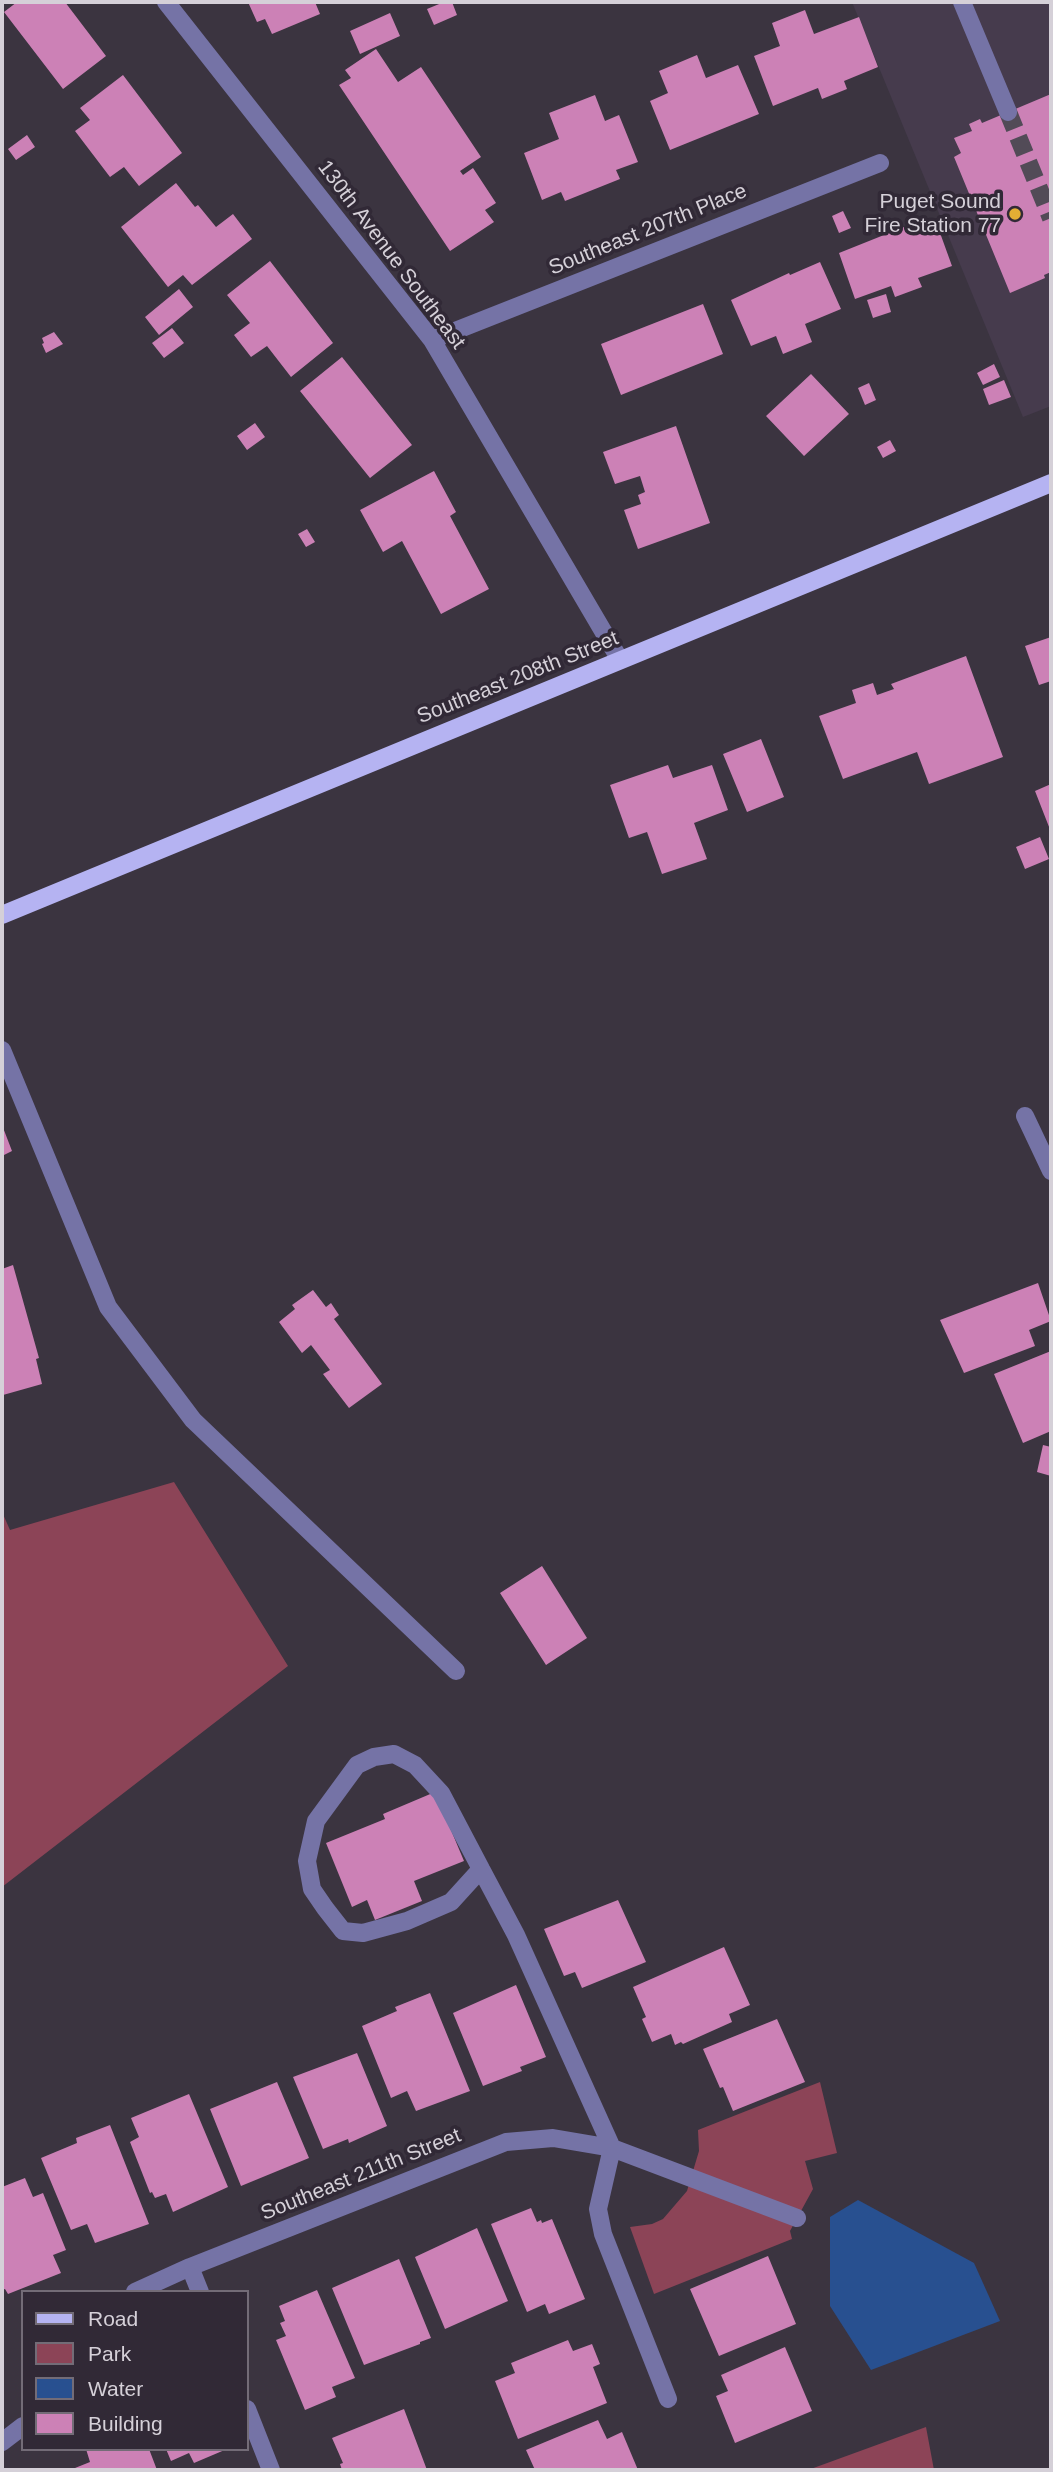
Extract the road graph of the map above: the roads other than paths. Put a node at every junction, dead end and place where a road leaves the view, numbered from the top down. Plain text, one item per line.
1 (166, 2) edge
2 (962, 2) edge
3 (1008, 112) tunnel mouth
4 (880, 163) dead end
5 (432, 340) junction
6 (1051, 483) edge
7 (621, 660) junction
8 (2, 915) edge
9 (2, 1050) edge
10 (1025, 1116) dead end
11 (1051, 1171) edge
12 (456, 1671) dead end
13 (481, 1869) junction
14 (612, 2148) junction
15 (797, 2218) dead end
16 (190, 2267) junction
17 (139, 2290) edge
18 (199, 2290) edge
19 (668, 2399) dead end
20 (248, 2412) edge
21 (21, 2428) edge
22 (2, 2442) edge
23 (271, 2470) edge

1 - 5 street, 130th Avenue Southeast
2 - 3 street
4 - 5 street, Southeast 207th Place
5 - 7 street, 130th Avenue Southeast
6 - 7 main road, Southeast 208th Street
7 - 8 main road, Southeast 208th Street
9 - 12 street
10 - 11 street
13 - 13 street
13 - 14 street
14 - 15 street, Southeast 211th Street
14 - 16 street, Southeast 211th Street
14 - 19 street
16 - 17 street, Southeast 211th Street
16 - 18 street
20 - 23 street
21 - 22 street

